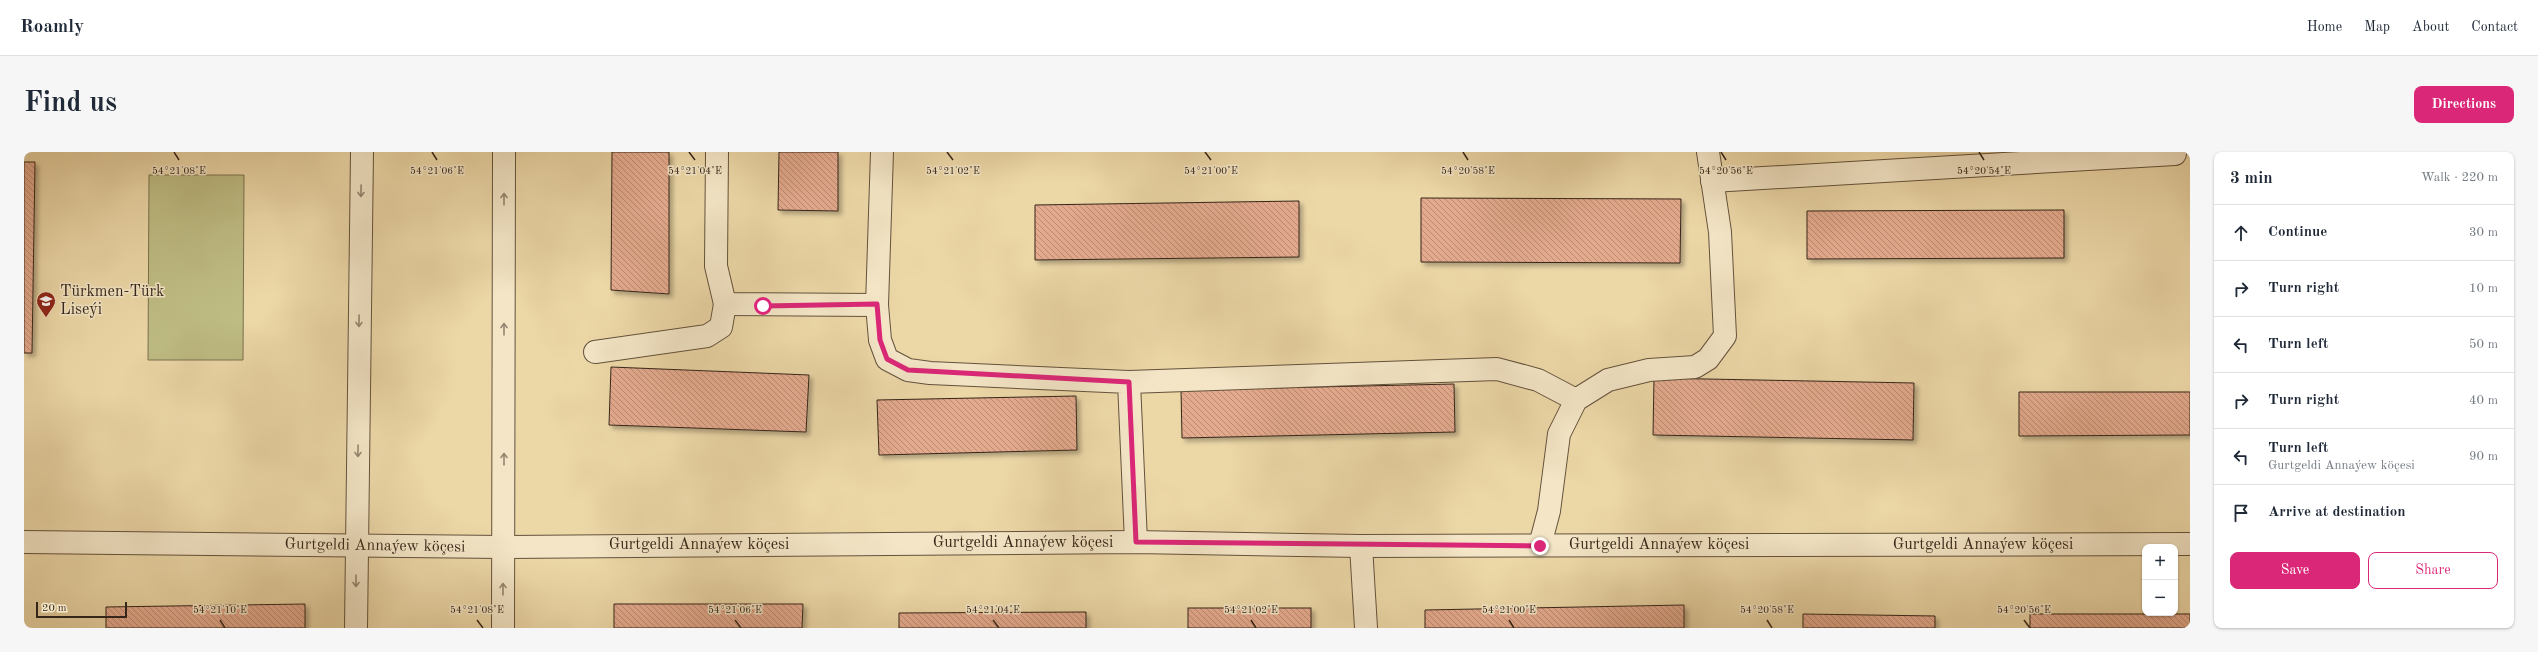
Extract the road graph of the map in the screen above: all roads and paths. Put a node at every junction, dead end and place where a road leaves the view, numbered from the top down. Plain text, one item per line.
1 (362, 152) edge
2 (504, 152) edge
3 (717, 152) edge
4 (882, 152) edge
5 (1708, 152) edge
6 (2175, 154) dead end
7 (1712, 181) junction
8 (725, 304) junction
9 (877, 304) junction
10 (595, 352) dead end
11 (1129, 382) junction
12 (1576, 400) junction
13 (24, 542) edge
14 (1136, 542) junction
15 (2190, 544) edge
16 (356, 546) junction
17 (1361, 546) junction
18 (1540, 546) junction
19 (503, 547) junction
20 (356, 628) edge
21 (503, 628) edge
22 (1366, 628) edge

1 -> 16 street
19 -> 2 street
3 - 8 street
4 - 9 street
5 - 7 street
6 - 7 street
7 - 12 street
8 - 9 street
8 - 10 street
9 - 11 street
11 - 12 street
11 - 14 street
12 - 18 street
13 - 16 street, Gurtgeldi Annaýew köçesi
14 - 17 street, Gurtgeldi Annaýew köçesi
14 - 19 street, Gurtgeldi Annaýew köçesi
15 - 18 street, Gurtgeldi Annaýew köçesi
16 - 19 street, Gurtgeldi Annaýew köçesi
16 -> 20 street
17 - 18 street, Gurtgeldi Annaýew köçesi
17 - 22 street
21 -> 19 street

